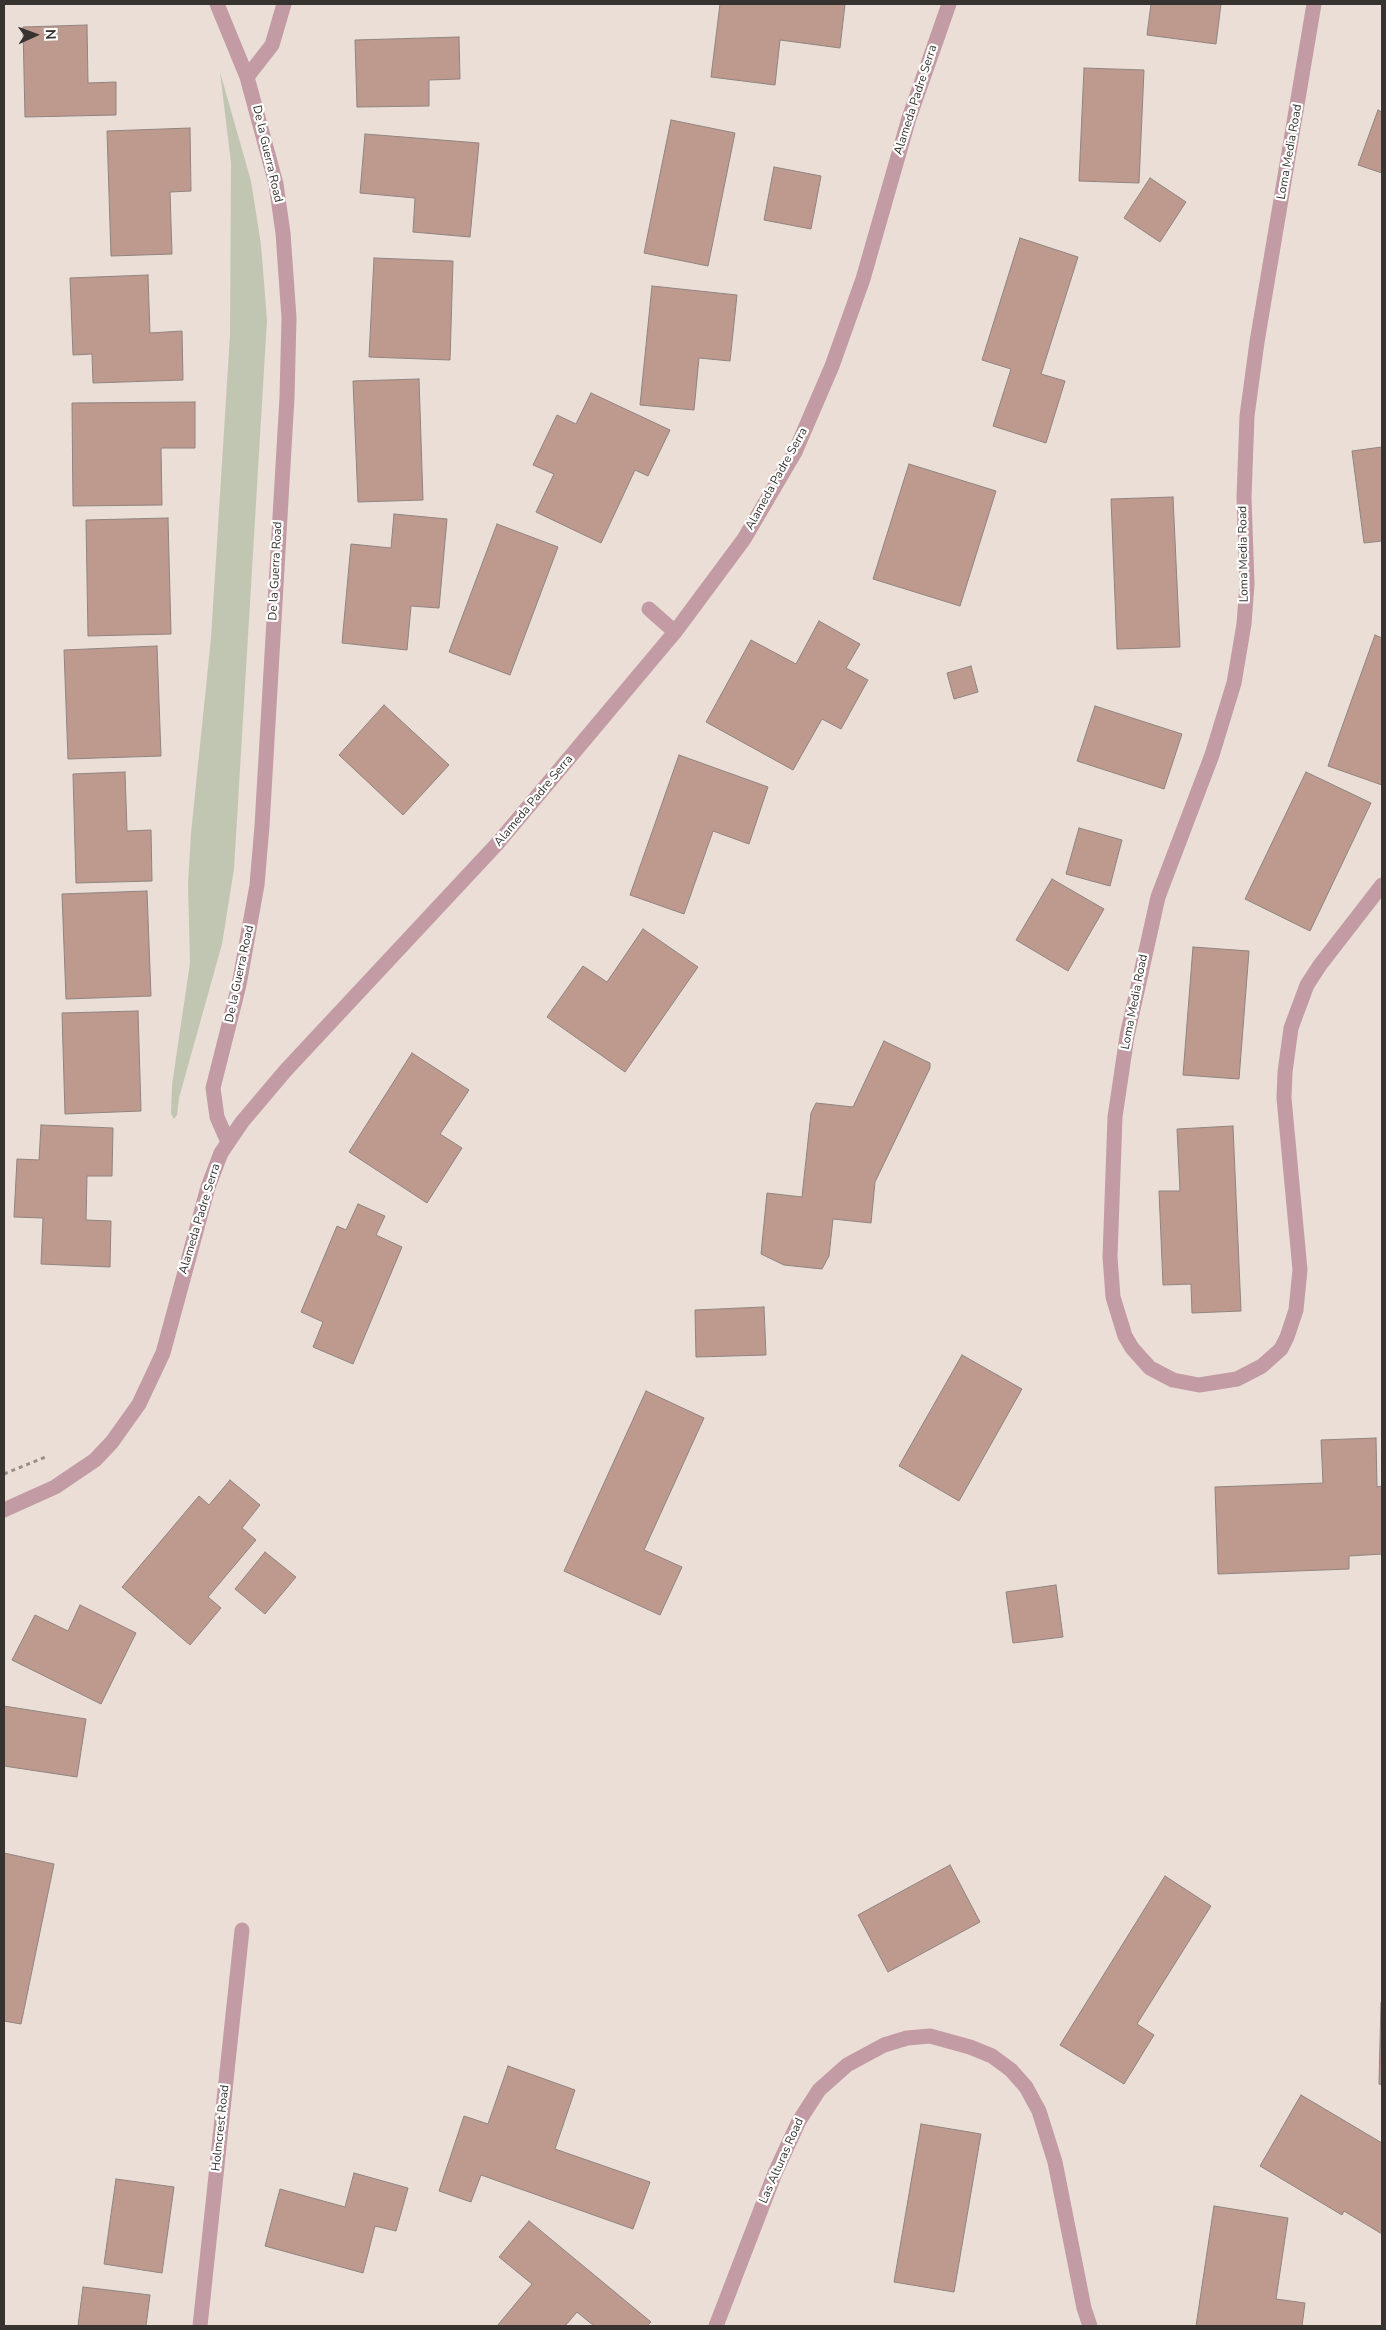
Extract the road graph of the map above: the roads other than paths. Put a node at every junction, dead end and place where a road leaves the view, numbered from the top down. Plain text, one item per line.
1 (218, 4) edge
2 (284, 4) edge
3 (949, 4) edge
4 (1314, 4) edge
5 (247, 77) junction
6 (649, 609) dead end
7 (675, 632) junction
8 (1382, 885) edge
9 (228, 1142) junction
10 (4, 1510) edge
11 (242, 1930) dead end
12 (200, 2326) edge
13 (716, 2326) edge
14 (1090, 2326) edge

1 - 5 street, De la Guerra Road
2 - 5 street
3 - 7 street, Alameda Padre Serra
4 - 8 street, Loma Media Road
5 - 9 street, De la Guerra Road
6 - 7 street
7 - 9 street, Alameda Padre Serra
9 - 10 street, Alameda Padre Serra
11 - 12 street, Holmcrest Road
13 - 14 street, Las Alturas Road

